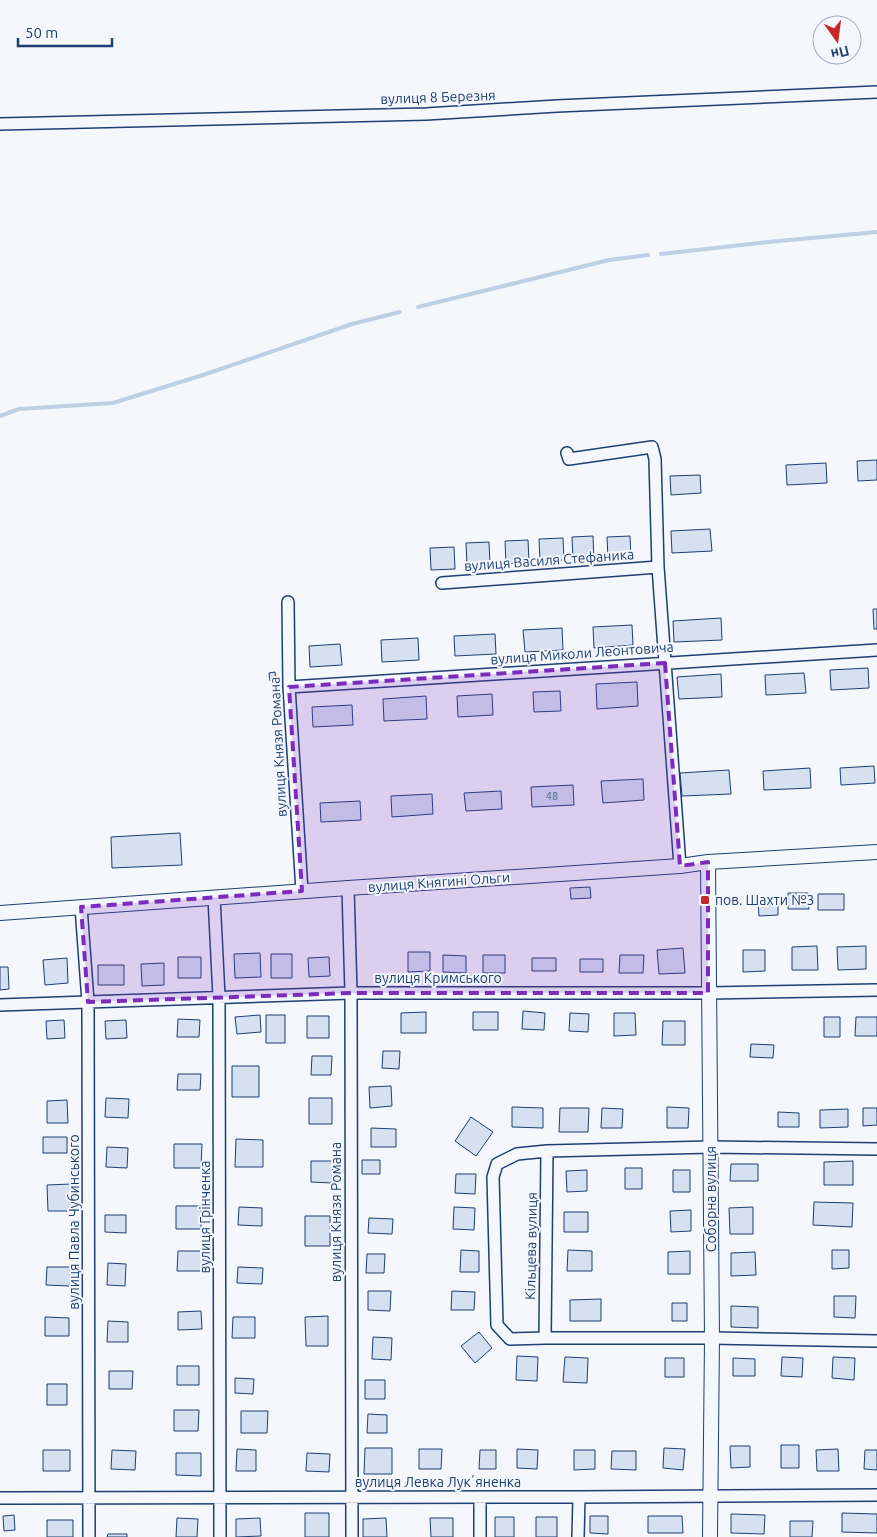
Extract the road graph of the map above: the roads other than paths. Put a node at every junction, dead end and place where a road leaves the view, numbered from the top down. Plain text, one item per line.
1 (877, 92) edge
2 (0, 124) edge
3 (567, 453) dead end
4 (658, 567) junction
5 (442, 583) dead end
6 (288, 602) dead end
7 (877, 650) edge
8 (665, 663) junction
9 (289, 686) junction
10 (877, 852) edge
11 (708, 862) junction
12 (680, 866) junction
13 (348, 888) junction
14 (302, 891) junction
15 (214, 897) junction
16 (81, 906) junction
17 (0, 913) edge
18 (877, 990) edge
19 (351, 993) junction
20 (708, 993) junction
21 (219, 997) junction
22 (88, 1002) junction
23 (0, 1005) edge
24 (711, 1147) junction
25 (877, 1150) edge
26 (547, 1151) junction
27 (545, 1338) junction
28 (712, 1338) junction
29 (877, 1341) edge
30 (877, 1495) edge
31 (710, 1496) junction
32 (90, 1497) junction
33 (352, 1497) junction
34 (480, 1497) junction
35 (579, 1497) junction
36 (0, 1498) edge
37 (220, 1498) junction
38 (89, 1537) edge
39 (220, 1537) edge
40 (352, 1537) edge
41 (480, 1537) edge
42 (578, 1537) edge
43 (710, 1537) edge

1 - 2 street, вулиця 8 Березня
3 - 4 street
4 - 5 street, вулиця Василя Стефаника
4 - 8 street
6 - 9 street, вулиця Князя Романа
7 - 8 street, вулиця Миколи Леонтовича
8 - 9 street, вулиця Миколи Леонтовича
8 - 12 street
9 - 14 street, вулиця Князя Романа
10 - 11 street, вулиця Княгині Ольги
11 - 12 street, вулиця Княгині Ольги
11 - 20 street, Соборна вулиця
12 - 13 street, вулиця Княгині Ольги
13 - 14 street, вулиця Княгині Ольги
13 - 19 street, вулиця Князя Романа
14 - 15 street, вулиця Княгині Ольги
15 - 16 street, вулиця Княгині Ольги
15 - 21 street, вулиця Грінченка
16 - 17 street, вулиця Княгині Ольги
16 - 22 street, вулиця Павла Чубинського
18 - 20 street, вулиця Кримського
19 - 20 street, вулиця Кримського
19 - 21 street, вулиця Кримського
19 - 33 street, вулиця Князя Романа
20 - 24 street, Соборна вулиця
21 - 22 street, вулиця Кримського
21 - 37 street, вулиця Грінченка
22 - 23 street, вулиця Кримського
22 - 32 street, вулиця Павла Чубинського
24 - 25 street
24 - 26 street
24 - 28 street, Соборна вулиця
26 - 27 street, Кільцева вулиця
26 - 27 street
27 - 28 street
28 - 29 street
28 - 31 street, Соборна вулиця
30 - 31 street, вулиця Левка Лукʼяненка
31 - 35 street, вулиця Левка Лукʼяненка
31 - 43 street, Соборна вулиця
32 - 36 street, вулиця Левка Лукʼяненка
32 - 37 street, вулиця Левка Лукʼяненка
32 - 38 street, вулиця Павла Чубинського
33 - 34 street, вулиця Левка Лукʼяненка
33 - 37 street, вулиця Левка Лукʼяненка
33 - 40 street, вулиця Князя Романа
34 - 35 street, вулиця Левка Лукʼяненка
34 - 41 street
35 - 42 street
37 - 39 street, вулиця Грінченка

